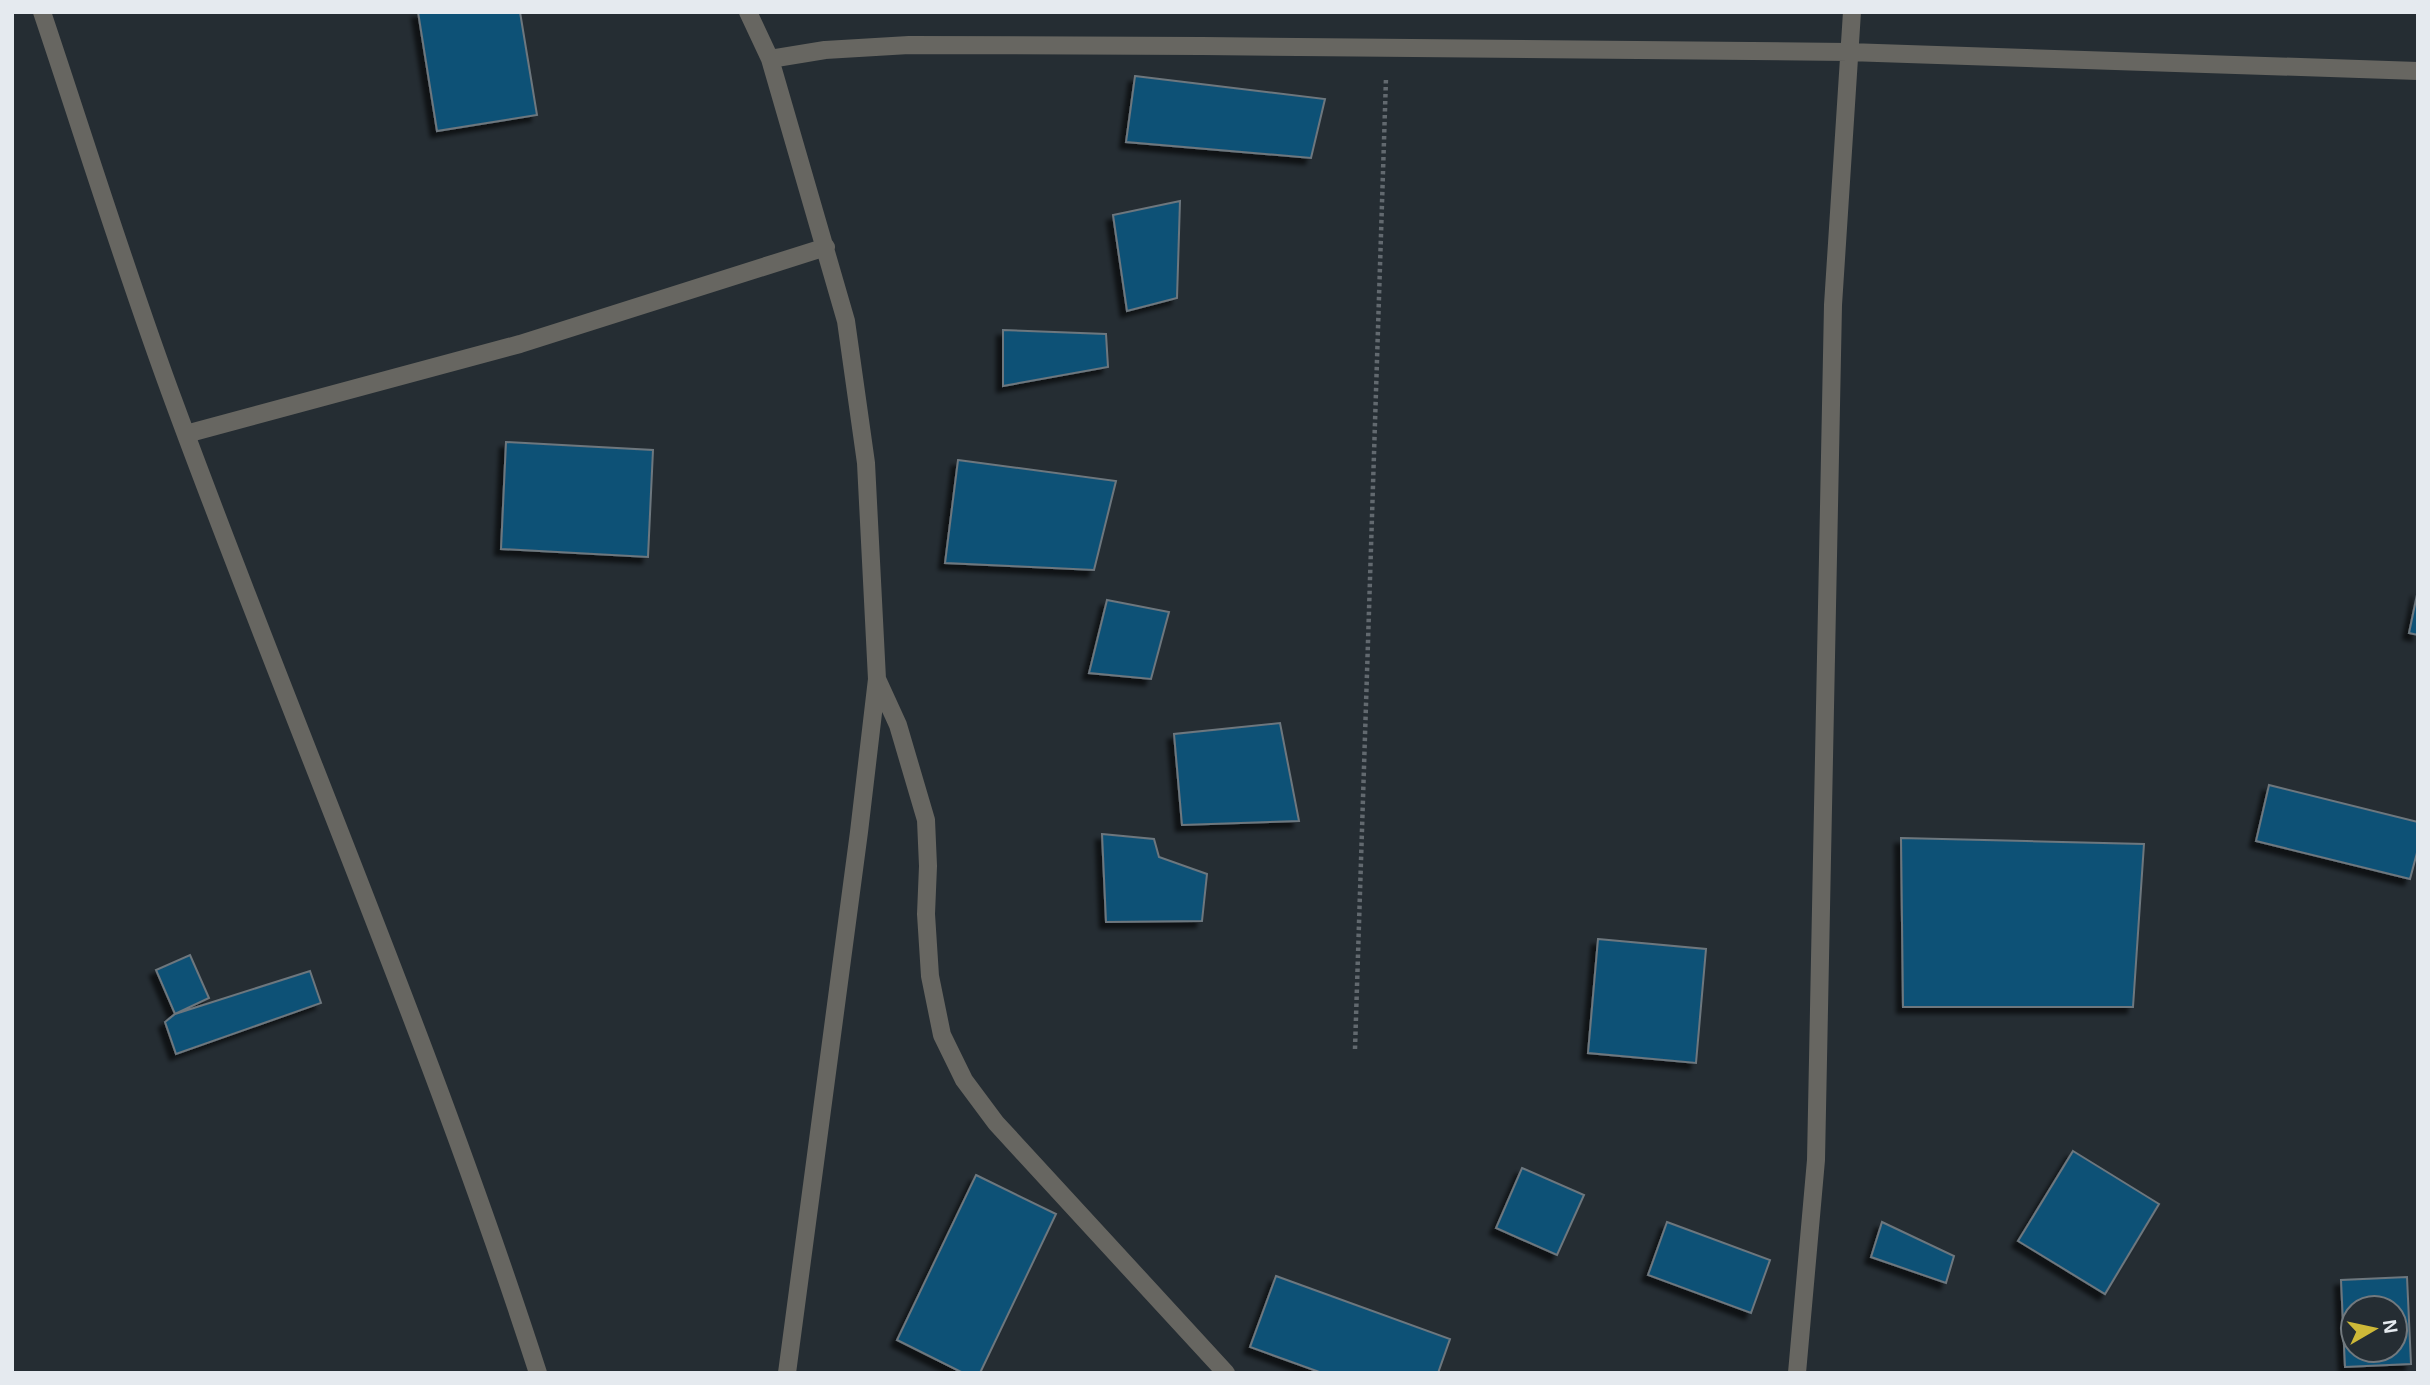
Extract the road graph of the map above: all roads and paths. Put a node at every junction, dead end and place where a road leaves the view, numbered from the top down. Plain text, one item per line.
1 (42, 12) edge
2 (748, 12) edge
3 (1852, 12) edge
4 (1387, 49) junction
5 (1849, 52) junction
6 (770, 59) junction
7 (2418, 71) edge
8 (826, 247) junction
9 (186, 434) junction
10 (877, 679) junction
11 (1355, 1049) dead end
12 (538, 1373) edge
13 (787, 1373) edge
14 (1226, 1373) edge
15 (1797, 1373) edge

1 - 9 street
2 - 6 street
3 - 5 street
4 - 5 street
4 - 6 street
4 - 11 path
5 - 7 street
5 - 15 street
6 - 8 street
8 - 9 street
8 - 10 street
9 - 12 street
10 - 13 street
10 - 14 street

